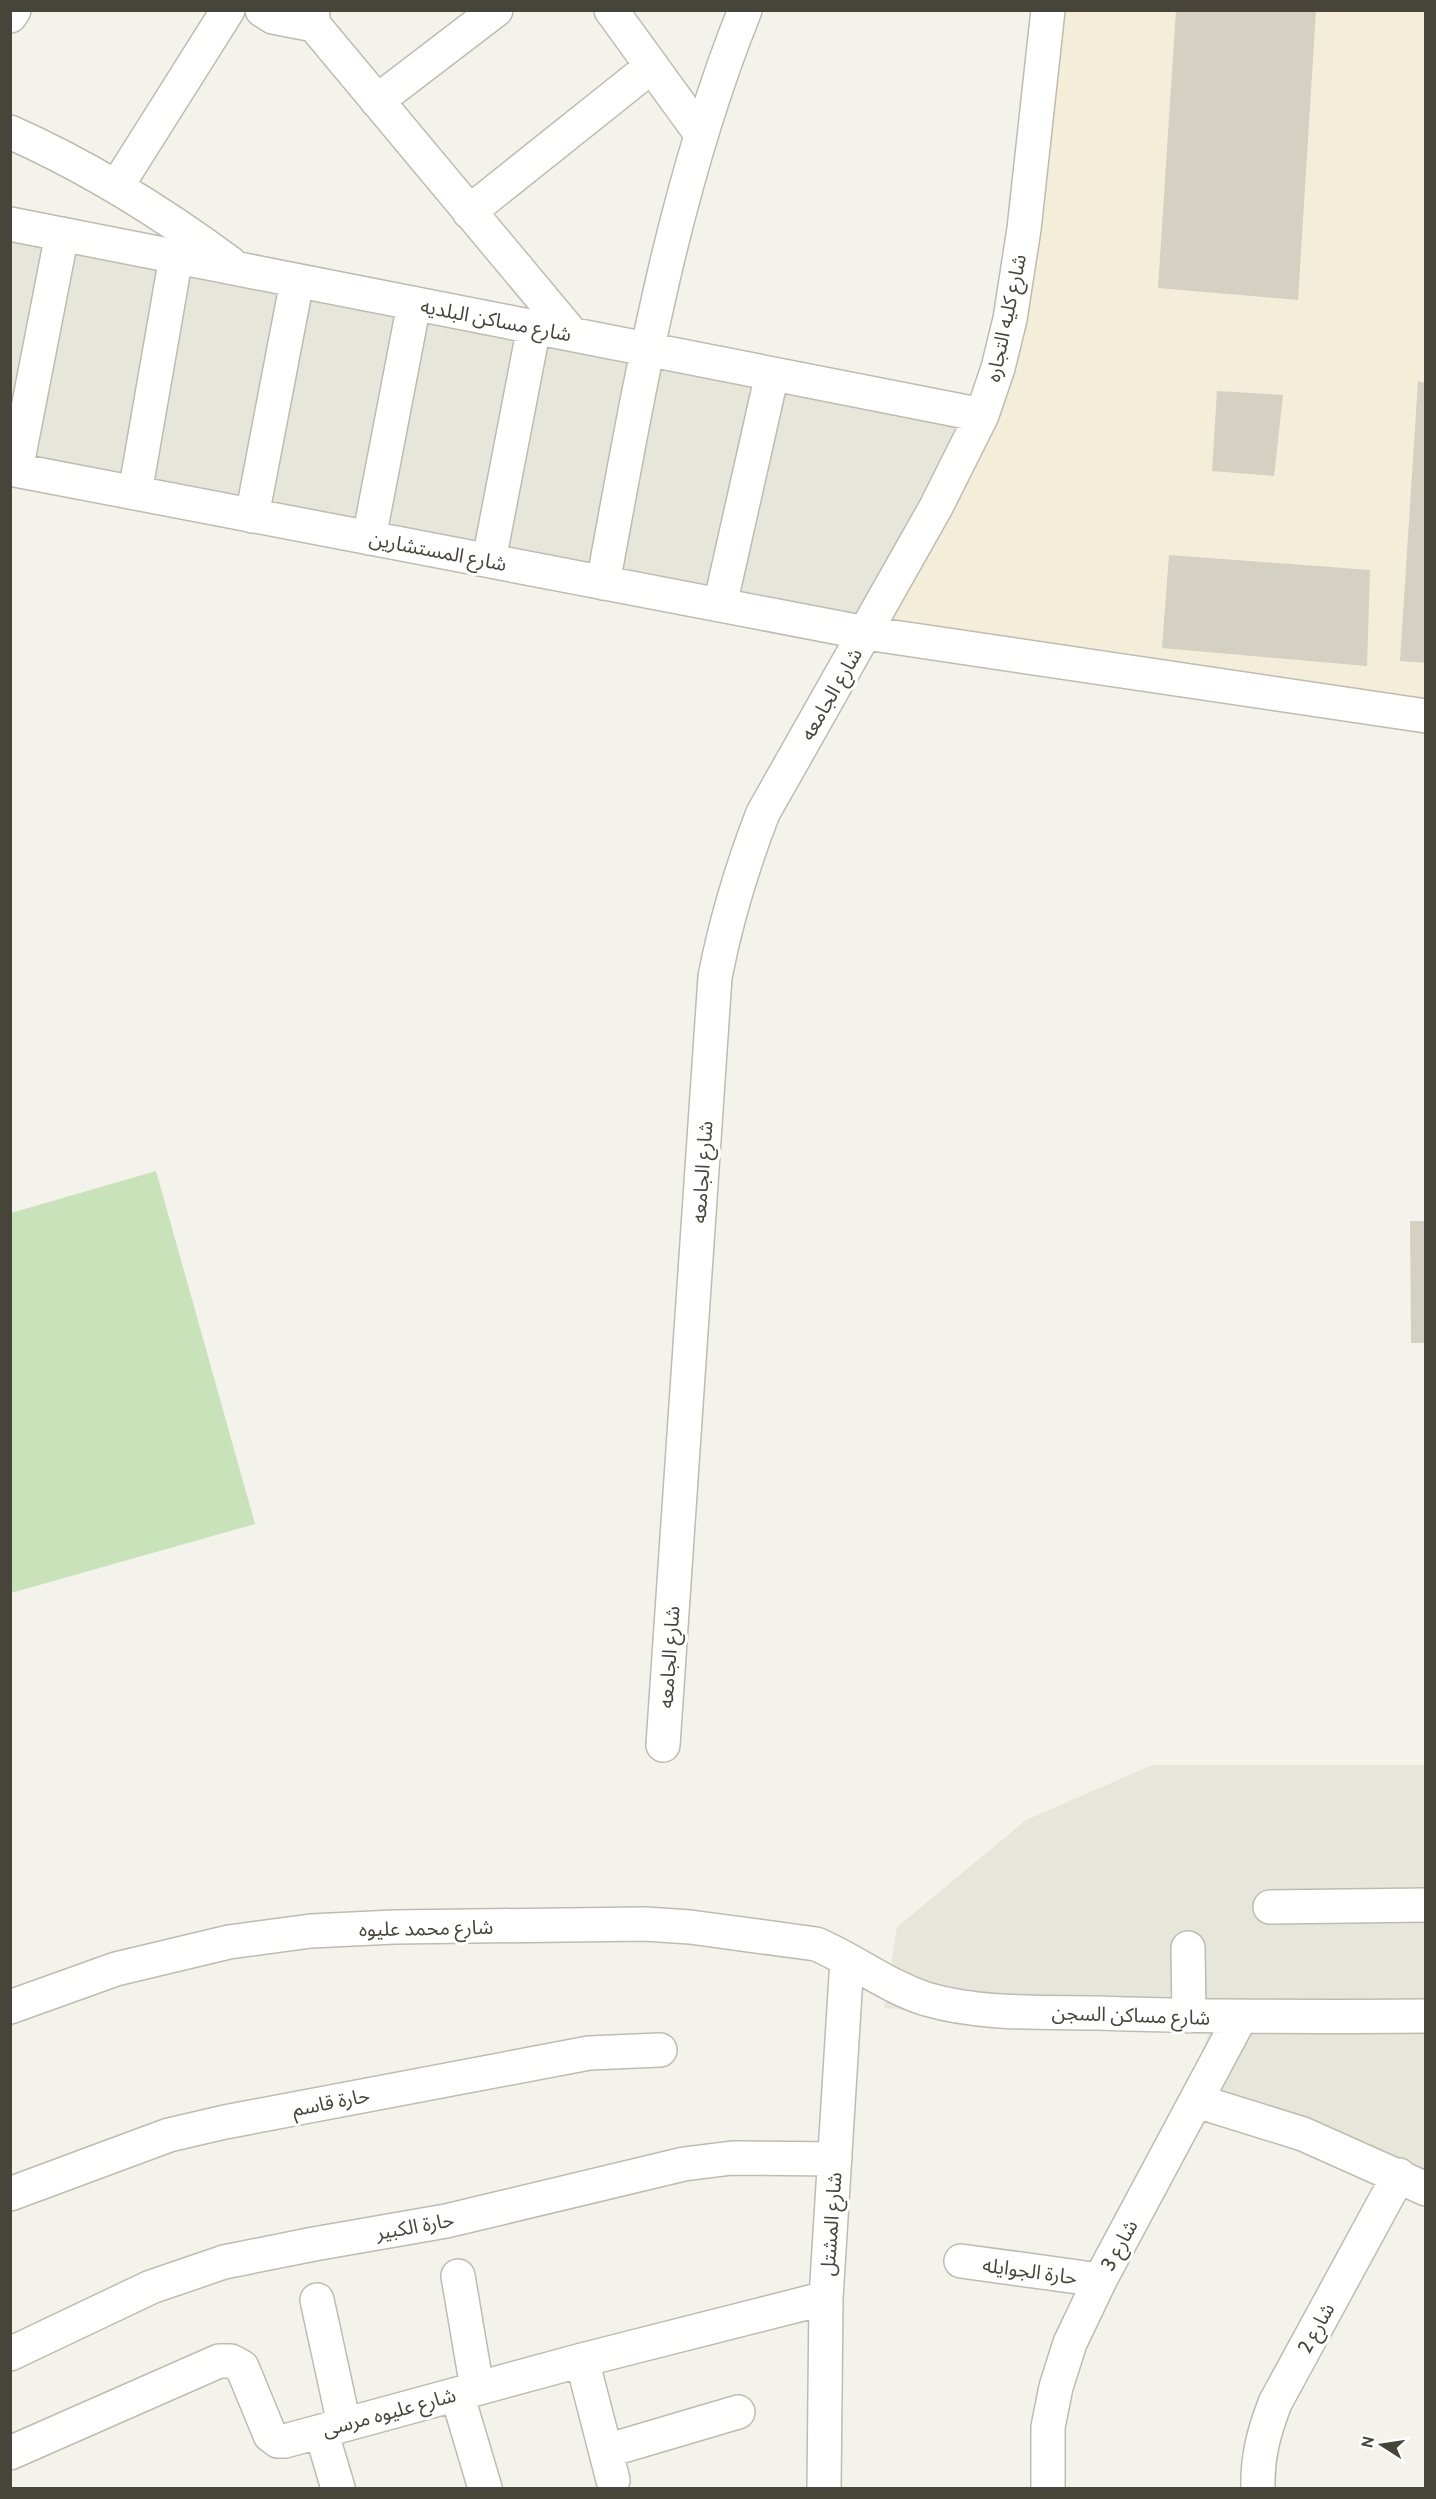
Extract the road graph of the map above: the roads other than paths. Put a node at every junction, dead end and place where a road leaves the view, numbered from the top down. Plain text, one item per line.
1 (14, 10) edge
2 (228, 10) edge
3 (262, 10) edge
4 (496, 10) edge
5 (611, 10) edge
6 (745, 10) edge
7 (1048, 10) edge
8 (10, 16) edge
9 (313, 18) edge
10 (652, 66) junction
11 (377, 101) junction
12 (10, 132) edge
13 (701, 134) junction
14 (117, 186) junction
15 (469, 212) junction
16 (10, 224) edge
17 (62, 234) junction
18 (176, 257) junction
19 (239, 270) junction
20 (297, 281) junction
21 (414, 304) junction
22 (534, 327) junction
23 (572, 334) junction
24 (647, 350) junction
25 (772, 374) junction
26 (982, 415) junction
27 (13, 470) edge
28 (135, 493) junction
29 (252, 516) junction
30 (369, 538) junction
31 (489, 560) junction
32 (603, 583) junction
33 (720, 605) junction
34 (866, 633) junction
35 (1425, 716) edge
36 (663, 1745) dead end
37 (1425, 1905) edge
38 (1270, 1907) dead end
39 (1188, 1948) dead end
40 (847, 1960) junction
41 (10, 2007) edge
42 (1189, 2016) junction
43 (1425, 2016) edge
44 (1240, 2018) junction
45 (660, 2050) dead end
46 (1197, 2101) junction
47 (835, 2159) junction
48 (1412, 2182) edge
49 (10, 2194) edge
50 (961, 2261) dead end
51 (458, 2276) dead end
52 (1100, 2280) junction
53 (826, 2298) junction
54 (317, 2300) dead end
55 (10, 2354) edge
56 (582, 2360) junction
57 (467, 2391) junction
58 (738, 2412) dead end
59 (333, 2428) junction
60 (10, 2453) edge
61 (338, 2488) edge
62 (485, 2488) edge
63 (824, 2488) edge
64 (1048, 2488) edge
65 (1258, 2488) edge

1 - 8 street
2 - 14 street
3 - 9 street
4 - 11 street
5 - 10 street
6 - 13 street
7 - 26 street, شارع كليه التجاره
9 - 11 street
10 - 13 street
10 - 15 street
11 - 15 street
12 - 14 street
13 - 24 street
14 - 19 street
15 - 23 street
16 - 17 street, شارع مساكن البلديه
17 - 18 street, شارع مساكن البلديه
17 - 27 street
18 - 19 street, شارع مساكن البلديه
18 - 28 street
19 - 20 street, شارع مساكن البلديه
20 - 21 street, شارع مساكن البلديه
20 - 29 street
21 - 22 street, شارع مساكن البلديه
21 - 30 street
22 - 23 street, شارع مساكن البلديه
22 - 31 street
23 - 24 street, شارع مساكن البلديه
24 - 25 street, شارع مساكن البلديه
24 - 32 street
25 - 26 street, شارع مساكن البلديه
25 - 33 street
26 - 34 street, شارع كليه التجاره
27 - 28 street, شارع المستشارين
28 - 29 street, شارع المستشارين
29 - 30 street, شارع المستشارين
30 - 31 street, شارع المستشارين
31 - 32 street, شارع المستشارين
32 - 33 street, شارع المستشارين
33 - 34 street, شارع المستشارين
34 - 35 street, شارع المستشارين
34 - 36 street, شارع الجامعه
37 - 38 street
39 - 42 street
40 - 41 street, شارع محمد عليوه
40 - 42 street, شارع مساكن السجن
40 - 47 street, شارع المشتل
42 - 44 street, شارع مساكن السجن
43 - 44 street, شارع مساكن السجن
44 - 46 street, شارع 3
45 - 49 street, حارة قاسم
46 - 48 street, شارع 2
46 - 52 street, شارع 3
47 - 53 street, شارع المشتل
47 - 55 street, حارة الكبير
48 - 65 street, شارع 2
50 - 52 street, حارة الجوايله
51 - 57 street
52 - 64 street, شارع 3
53 - 56 street, شارع عليوه مرسى
53 - 63 street, شارع المشتل
54 - 59 street
56 - 57 street, شارع عليوه مرسى
56 - 58 street
57 - 59 street, شارع عليوه مرسى
57 - 62 street
59 - 60 street, شارع عليوه مرسى
59 - 61 street

